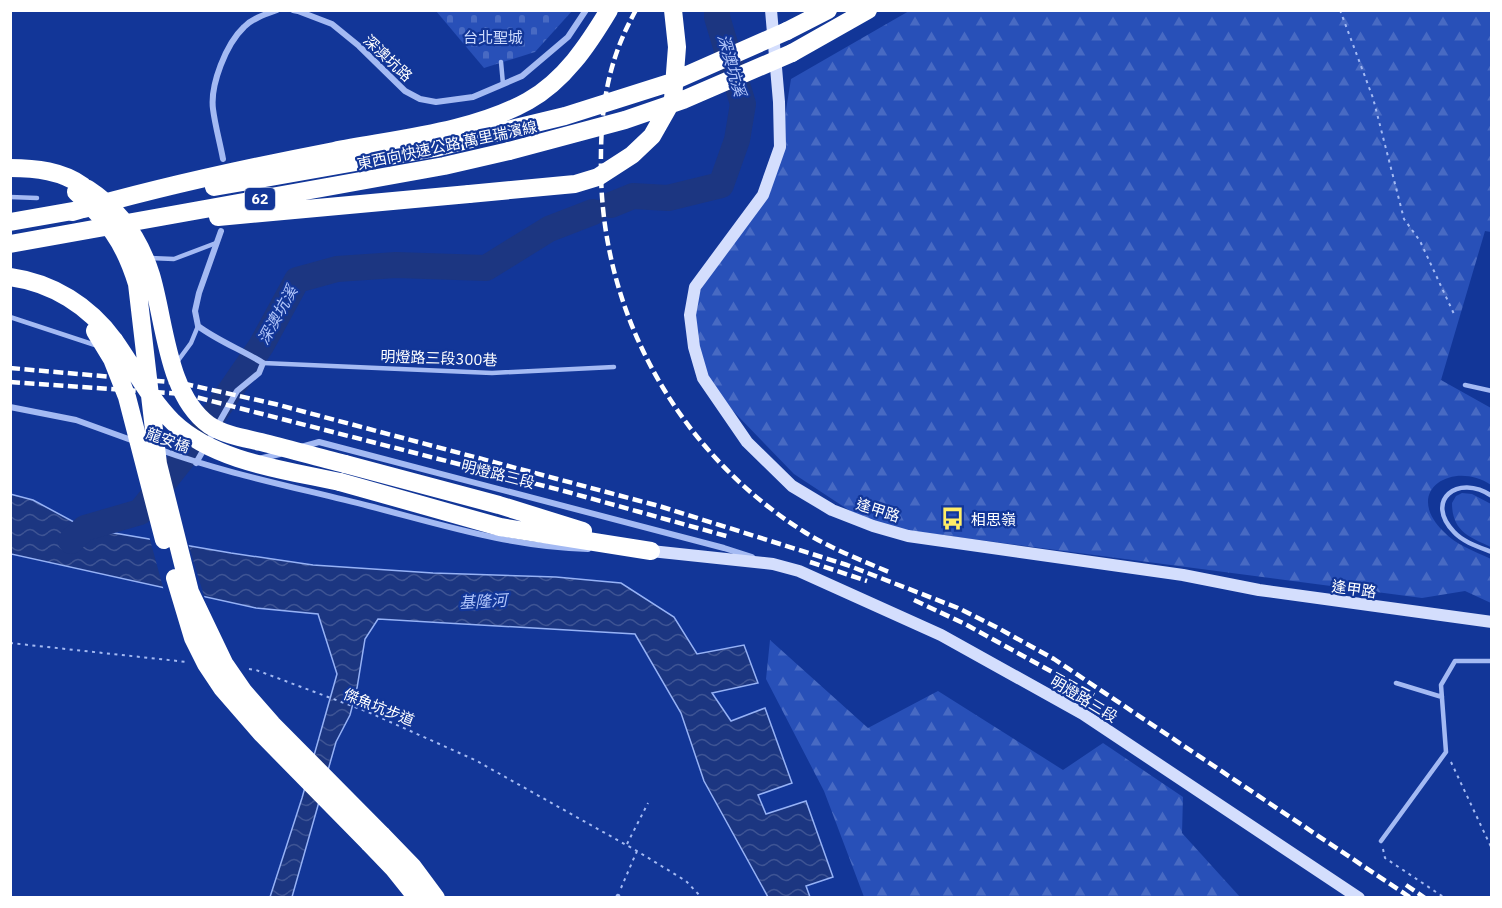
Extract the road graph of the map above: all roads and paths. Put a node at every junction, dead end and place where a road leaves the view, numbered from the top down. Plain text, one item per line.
1 (277, 10) edge
2 (293, 10) edge
3 (586, 10) edge
4 (609, 10) edge
5 (673, 10) edge
6 (771, 10) edge
7 (828, 10) edge
8 (868, 10) edge
9 (1340, 10) edge
10 (501, 62) dead end
11 (503, 84) junction
12 (506, 121) junction
13 (223, 159) dead end
14 (10, 169) edge
15 (80, 189) junction
16 (10, 196) edge
17 (37, 198) dead end
18 (10, 222) edge
19 (96, 228) junction
20 (221, 231) dead end
21 (216, 243) junction
22 (10, 244) edge
23 (122, 257) dead end
24 (10, 277) edge
25 (10, 282) edge
26 (1454, 314) dead end
27 (10, 317) edge
28 (198, 326) junction
29 (263, 363) junction
30 (154, 365) dead end
31 (164, 366) dead end
32 (614, 367) dead end
33 (1465, 385) dead end
34 (1491, 391) edge
35 (10, 407) edge
36 (281, 453) junction
37 (195, 462) junction
38 (215, 468) junction
39 (277, 483) junction
40 (1491, 496) edge
41 (651, 551) junction
42 (1491, 552) edge
43 (773, 564) junction
44 (1491, 621) edge
45 (10, 643) edge
46 (1491, 661) edge
47 (186, 662) dead end
48 (245, 668) dead end
49 (1396, 683) dead end
50 (1442, 697) junction
51 (1446, 752) junction
52 (648, 803) dead end
53 (375, 839) junction
54 (1381, 841) joint
55 (627, 844) junction
56 (1491, 849) edge
57 (637, 850) junction
58 (417, 897) edge
59 (436, 897) edge
60 (617, 897) edge
61 (702, 897) edge
62 (1359, 897) edge
63 (1445, 897) edge

1 - 13 street
2 - 11 street, 深澳坑路
3 - 11 street, 深澳坑路
4 - 12 highway
5 - 19 highway, bridge
6 - 44 main road, 逢甲路
7 - 12 highway, 東西向快速公路 萬里瑞濱線 / 62, bridge
8 - 19 highway, 東西向快速公路 萬里瑞濱線 / 62, bridge
9 - 26 path
10 - 11 lane
12 - 18 highway, 東西向快速公路 萬里瑞濱線 / 62
14 - 15 highway
15 - 41 highway, bridge
15 - 53 highway, bridge
16 - 17 lane
19 - 22 highway, 東西向快速公路 萬里瑞濱線 / 62
20 - 21 street
21 - 23 lane
21 - 28 street
24 - 41 highway, bridge
25 - 53 highway, bridge
27 - 30 lane
28 - 29 street
28 - 31 lane
29 - 32 lane, 明燈路三段300巷
29 - 37 street
33 - 34 lane
35 - 37 street, 龍安橋, bridge
36 - 38 street, 明燈路三段
36 - 39 street
36 - 43 street, 明燈路三段
37 - 38 street, 明燈路三段
38 - 39 street, 明燈路三段
39 - 41 street, 明燈路三段
40 - 42 lane
41 - 43 main road, 明燈路三段
43 - 62 main road, 明燈路三段
45 - 47 path
46 - 50 lane
48 - 55 path, 傑魚坑步道
49 - 50 lane
50 - 51 lane
51 - 54 lane
51 - 56 path
52 - 55 path
53 - 58 highway
53 - 59 highway
54 - 63 path
55 - 57 path, 傑魚坑步道
57 - 60 path
57 - 61 path, 傑魚坑步道

